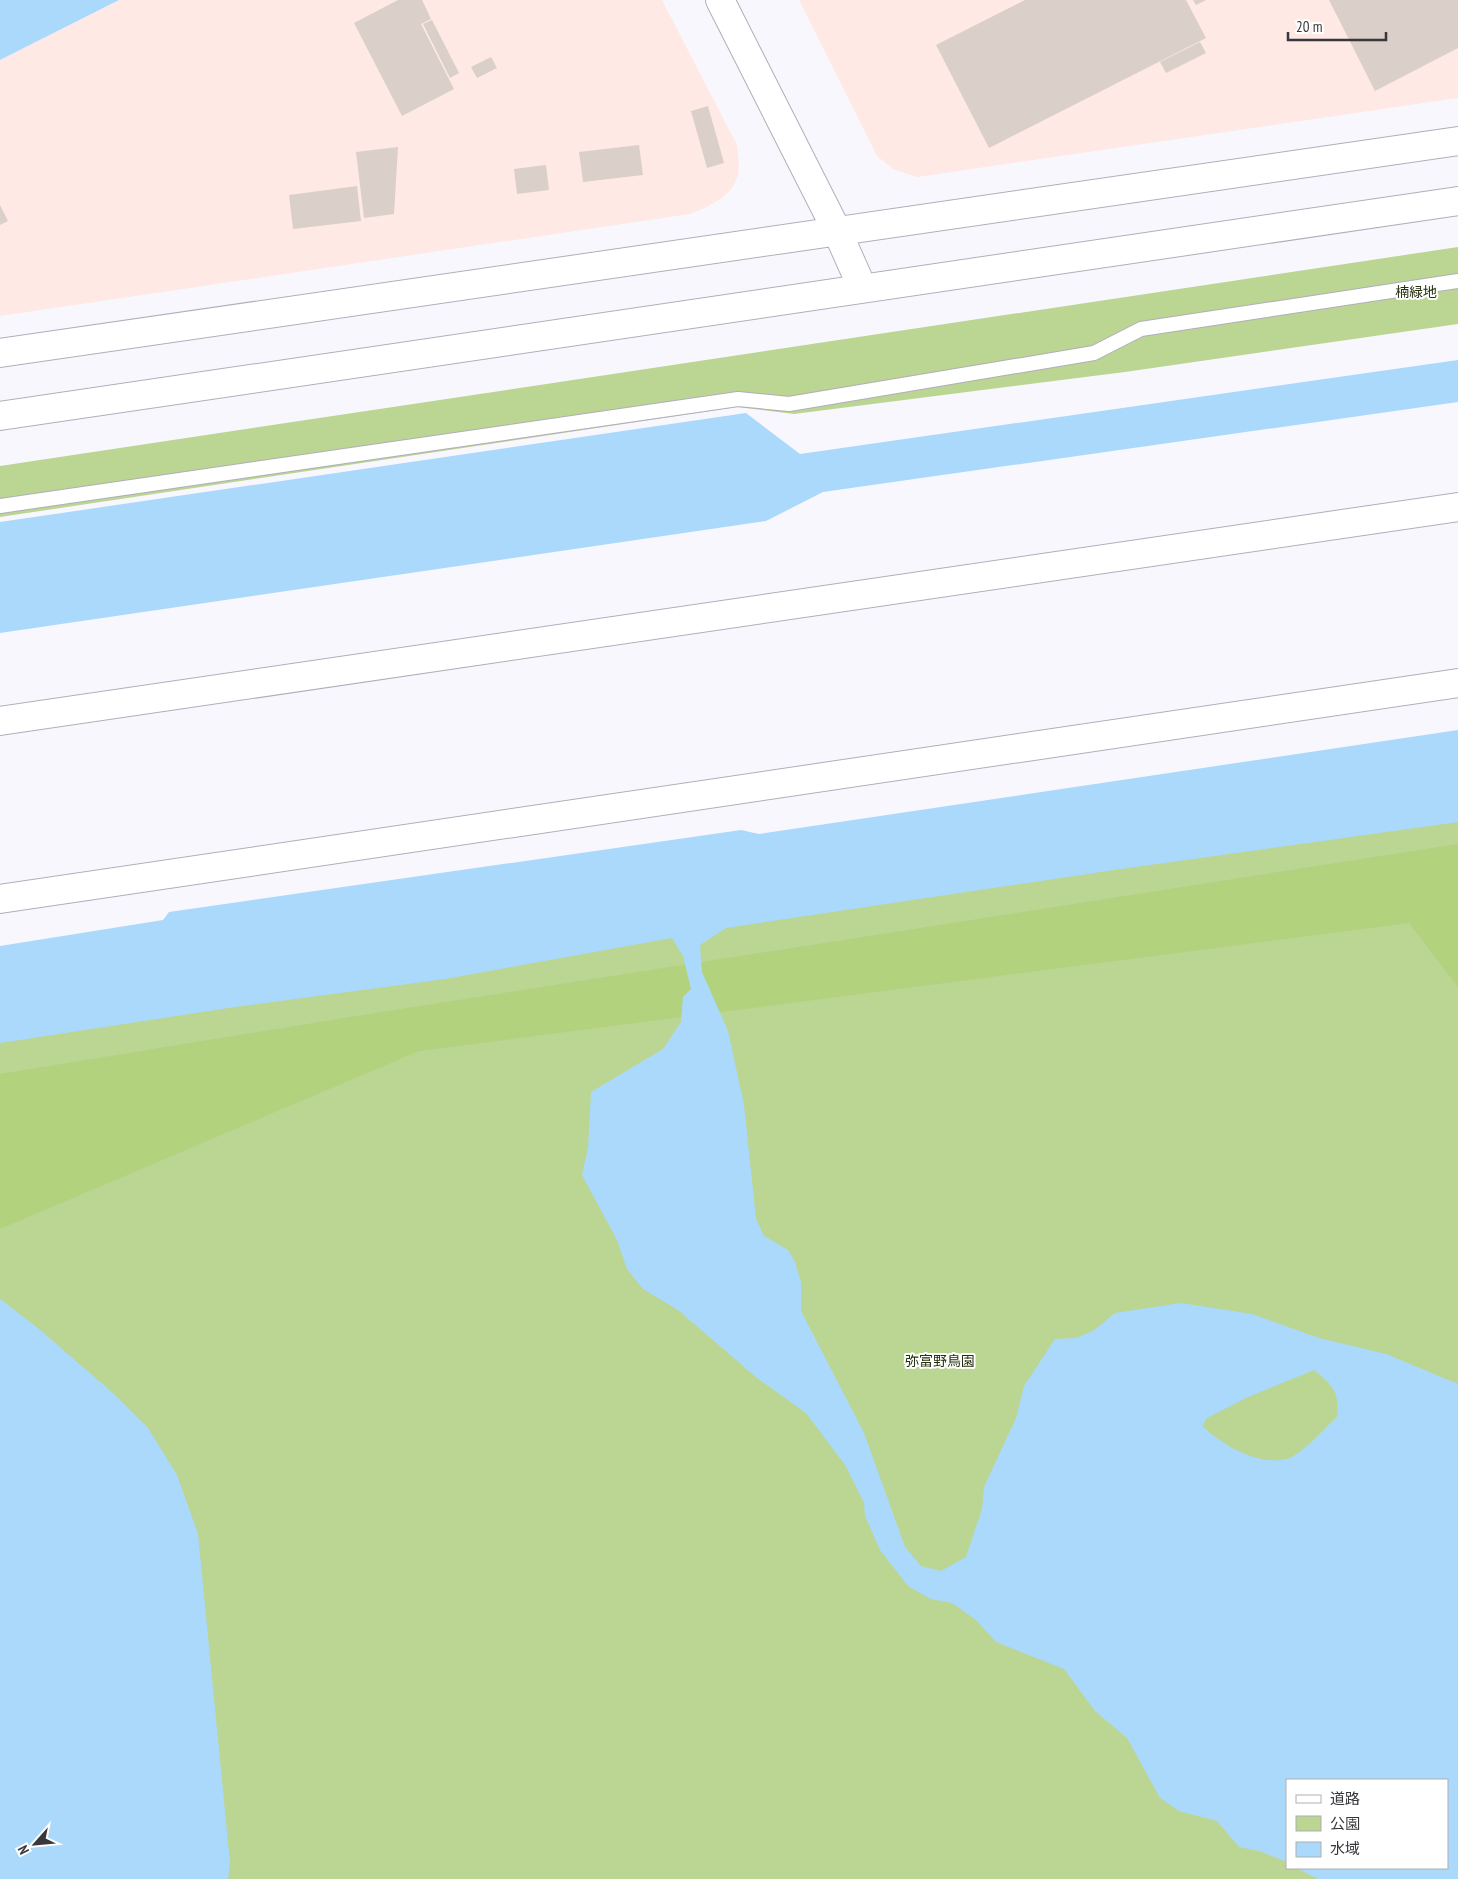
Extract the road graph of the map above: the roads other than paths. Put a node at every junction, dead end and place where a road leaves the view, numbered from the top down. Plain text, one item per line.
1 (720, 0) edge
2 (1458, 141) edge
3 (1458, 201) edge
4 (838, 233) junction
5 (1458, 280) edge
6 (862, 287) junction
7 (0, 353) edge
8 (0, 416) edge
9 (0, 506) edge
10 (1458, 507) edge
11 (1458, 683) edge
12 (0, 721) edge
13 (0, 899) edge

1 - 4 street
2 - 4 street
3 - 6 street
4 - 6 street
4 - 7 street
5 - 9 lane
6 - 8 street
10 - 12 street
11 - 13 street

